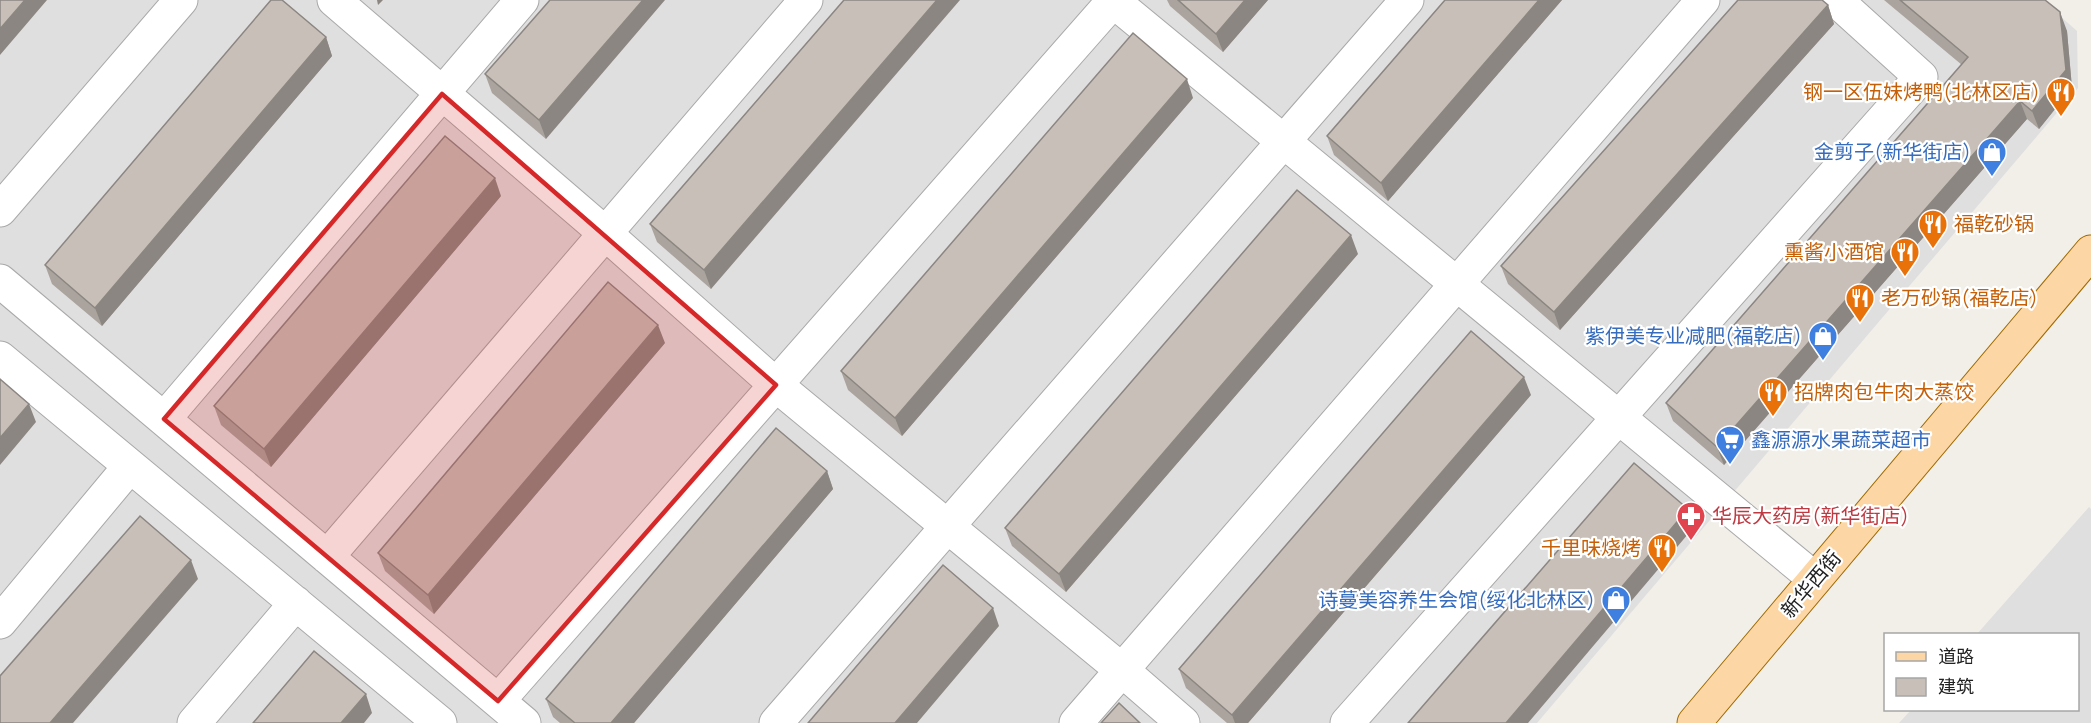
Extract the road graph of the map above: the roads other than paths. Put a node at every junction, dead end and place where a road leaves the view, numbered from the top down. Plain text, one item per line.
1 (181, 0) edge
2 (334, 0) edge
3 (522, 0) edge
4 (806, 0) edge
5 (1113, 0) edge
6 (1407, 0) edge
7 (1703, 0) edge
8 (1836, 0) edge
9 (442, 94) junction
10 (1284, 142) junction
11 (0, 210) edge
12 (606, 234) junction
13 (2091, 252) edge
14 (0, 281) edge
15 (1457, 284) junction
16 (0, 358) edge
17 (776, 385) junction
18 (1618, 418) junction
19 (164, 419) junction
20 (130, 466) junction
21 (949, 526) junction
22 (327, 557) junction
23 (1815, 579) junction
24 (296, 603) junction
25 (0, 622) edge
26 (1123, 670) junction
27 (498, 701) junction
28 (194, 723) edge
29 (441, 723) edge
30 (524, 723) edge
31 (776, 723) edge
32 (1076, 723) edge
33 (1183, 723) edge
34 (1347, 723) edge
35 (1694, 723) edge

1 - 11 street
2 - 9 street
3 - 9 street
4 - 12 street
5 - 10 street
5 - 17 street
6 - 10 street
7 - 15 street
8 - 18 street
9 - 12 street
9 - 19 street
10 - 15 street
10 - 21 street
12 - 17 street
12 - 22 street
13 - 23 main road, 新华西街
14 - 19 street
15 - 18 street
15 - 26 street
16 - 20 street
17 - 21 street
17 - 27 street
18 - 23 street
18 - 34 street
19 - 22 street
20 - 24 street
20 - 25 street
21 - 26 street
21 - 31 street
22 - 27 street
23 - 35 main road, 新华西街
24 - 28 street
24 - 29 street
26 - 32 street
26 - 33 street
27 - 30 street

